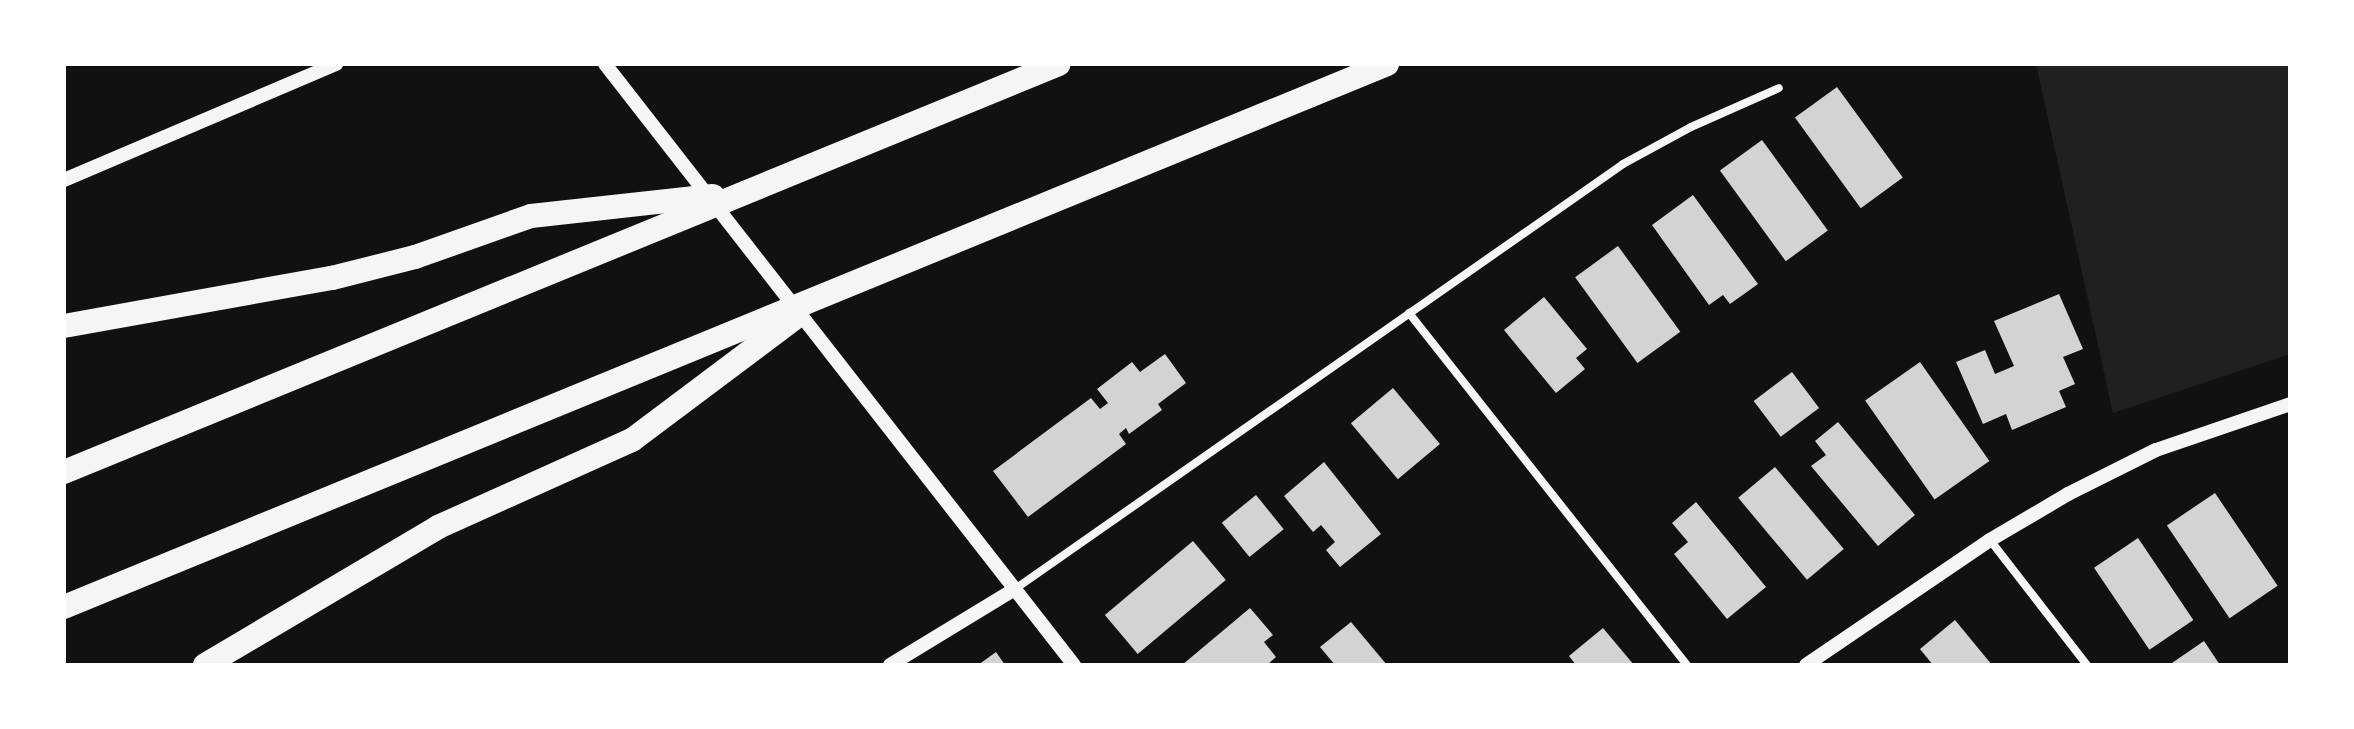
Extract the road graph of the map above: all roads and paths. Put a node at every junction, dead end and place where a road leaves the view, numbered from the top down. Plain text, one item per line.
1 (336, 64) edge
2 (605, 64) edge
3 (1059, 64) edge
4 (1387, 64) edge
5 (1779, 88) dead end
6 (64, 180) edge
7 (743, 193) junction
8 (825, 295) junction
9 (1409, 313) junction
10 (64, 326) edge
11 (2290, 404) edge
12 (64, 472) edge
13 (1990, 540) junction
14 (1015, 589) junction
15 (64, 607) edge
16 (205, 665) edge
17 (890, 665) edge
18 (1074, 665) edge
19 (1687, 665) edge
20 (1806, 665) edge
21 (2087, 665) edge

1 - 6 street
2 - 14 street
3 - 7 highway
4 - 8 highway
5 - 9 street
7 - 10 highway
7 - 12 highway
8 - 15 highway
8 - 16 highway
9 - 14 street
9 - 19 street
11 - 13 street
13 - 20 street
13 - 21 street
14 - 17 street
14 - 18 street

